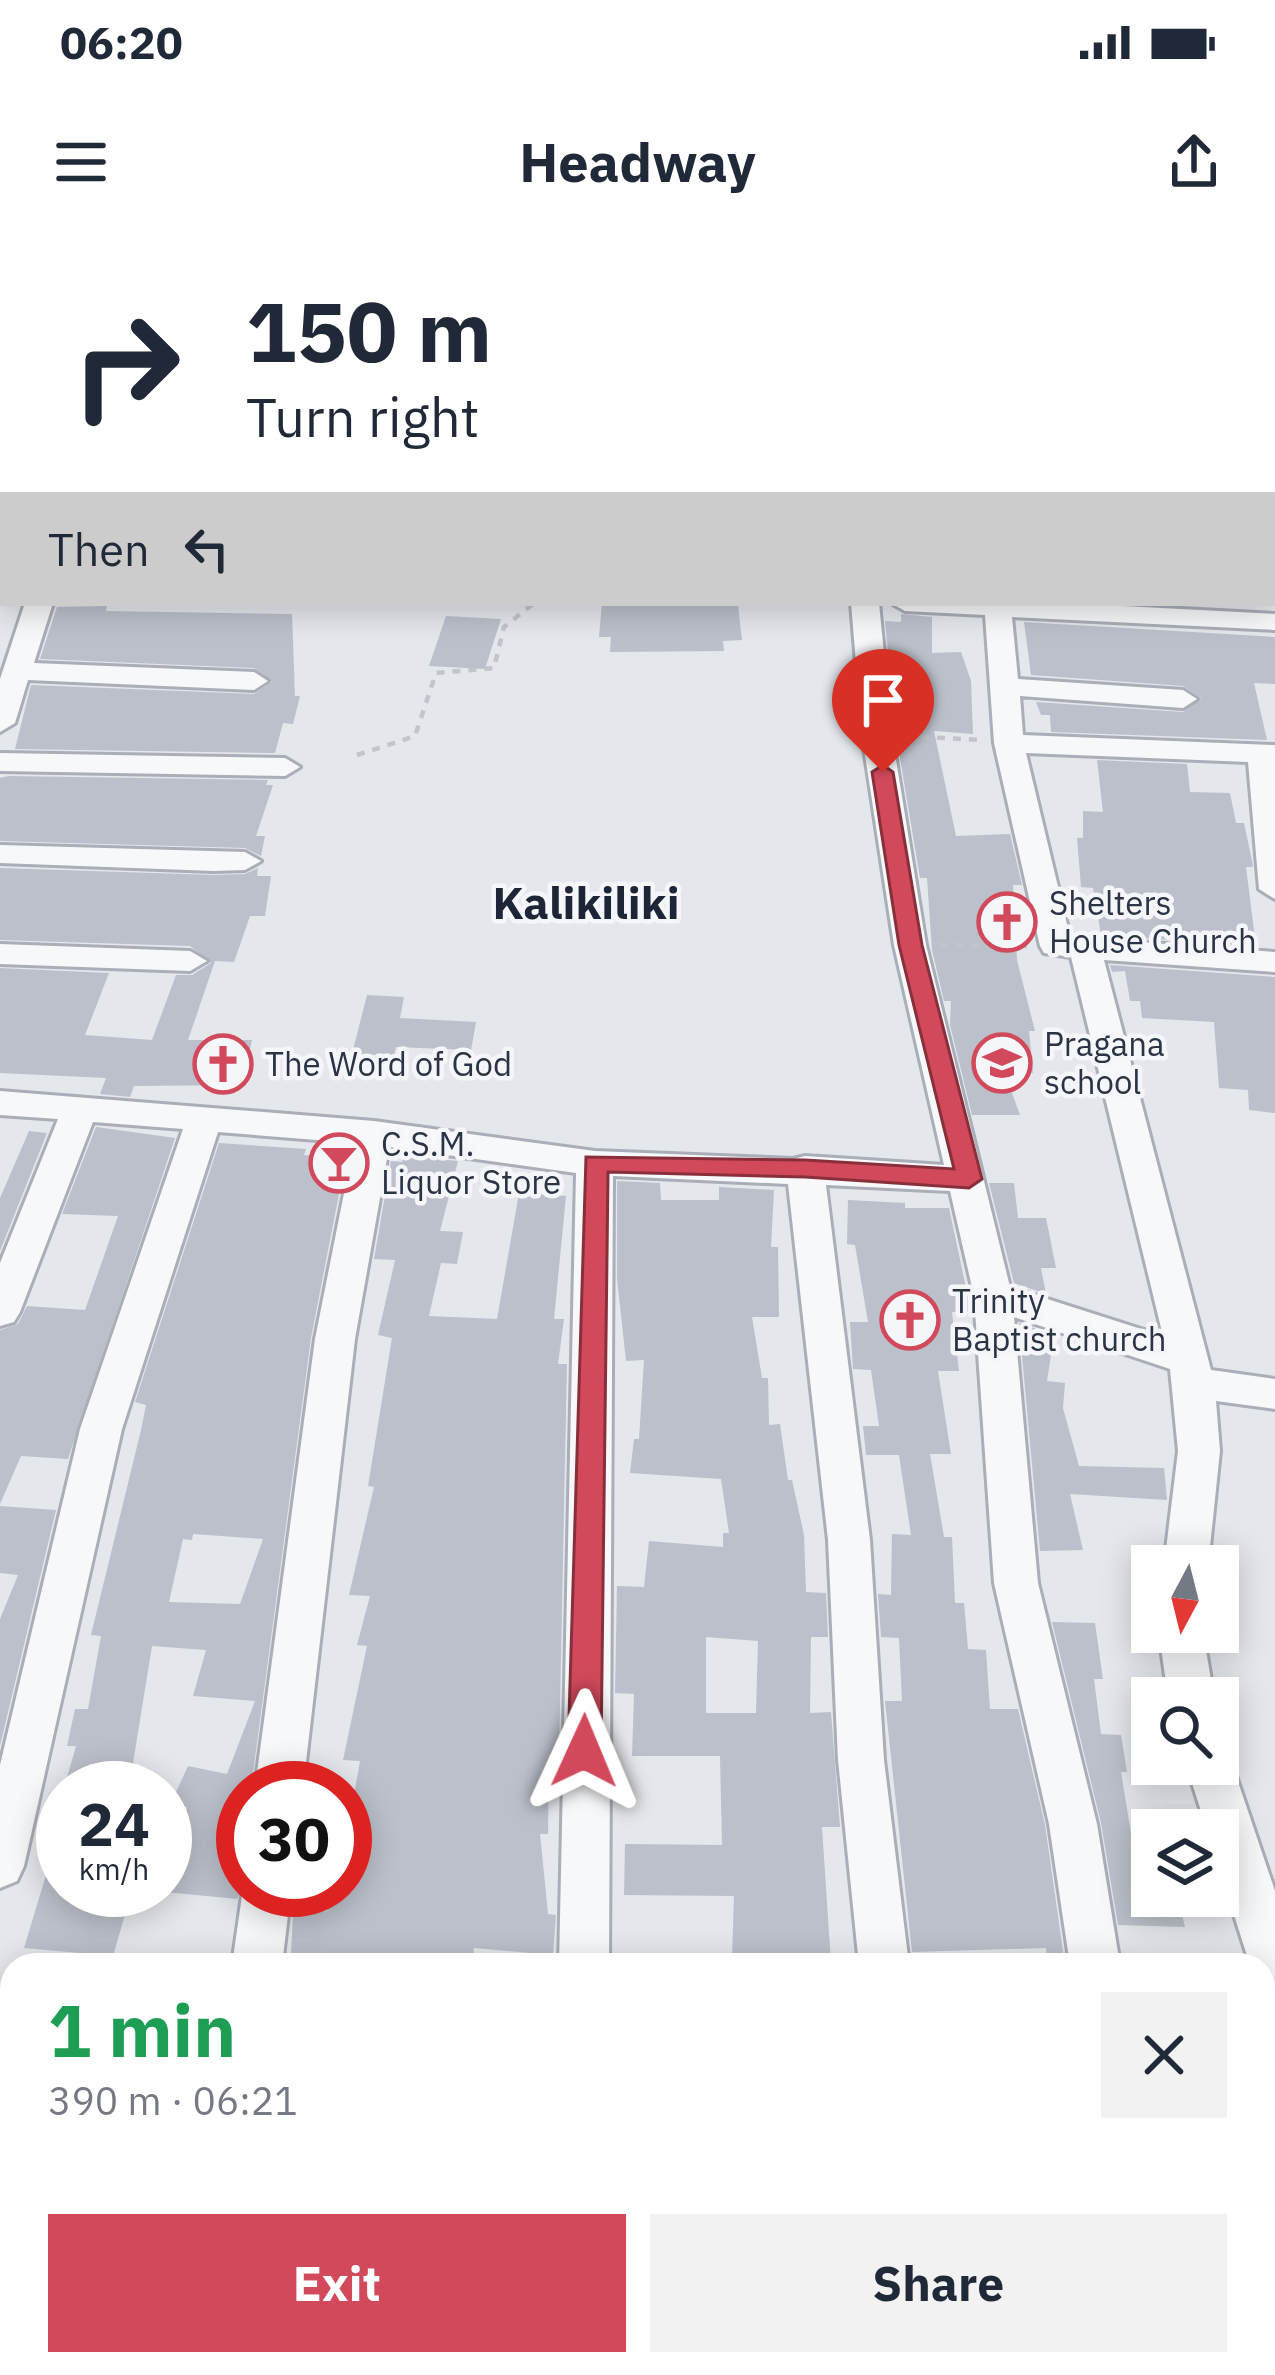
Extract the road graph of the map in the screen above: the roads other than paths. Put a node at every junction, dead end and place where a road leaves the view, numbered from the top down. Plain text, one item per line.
1 (36, 606) edge
2 (866, 606) edge
3 (952, 606) edge
4 (998, 609) junction
5 (1275, 622) edge
6 (14, 633) edge
7 (17, 671) junction
8 (254, 680) dead end
9 (1006, 687) junction
10 (1183, 699) dead end
11 (0, 723) edge
12 (1009, 743) junction
13 (1268, 754) edge
14 (0, 762) edge
15 (285, 766) dead end
16 (0, 854) edge
17 (245, 861) dead end
18 (1275, 889) edge
19 (1071, 947) junction
20 (0, 954) edge
21 (190, 961) dead end
22 (1275, 962) edge
23 (0, 1103) edge
24 (80, 1109) junction
25 (204, 1119) junction
26 (374, 1133) junction
27 (595, 1163) junction
28 (805, 1168) junction
29 (969, 1179) junction
30 (993, 1297) junction
31 (0, 1312) edge
32 (1190, 1371) junction
33 (1275, 1394) edge
34 (1188, 1545) edge
35 (283, 1761) edge
36 (1216, 1785) edge
37 (0, 1866) edge
38 (263, 1917) edge
39 (259, 1953) edge
40 (584, 1953) edge
41 (883, 1953) edge
42 (1093, 1953) edge
43 (1271, 1953) edge

1 - 6 street
2 - 29 street
3 - 4 street
4 - 5 street
4 - 9 street
6 - 7 street
7 - 8 street
7 - 11 street
9 - 10 street
9 - 12 street
12 - 13 street
12 - 19 street
13 - 18 street
14 - 15 street
16 - 17 street
19 - 22 street
19 - 32 street
20 - 21 street
23 - 24 street
24 - 25 street
24 - 31 street
25 - 26 street
25 - 37 street
26 - 27 street
26 - 35 street
27 - 28 street
27 - 40 street
28 - 29 street
28 - 41 street
29 - 30 street
30 - 32 street
30 - 42 street
32 - 33 street
32 - 34 street
36 - 43 street
38 - 39 street

